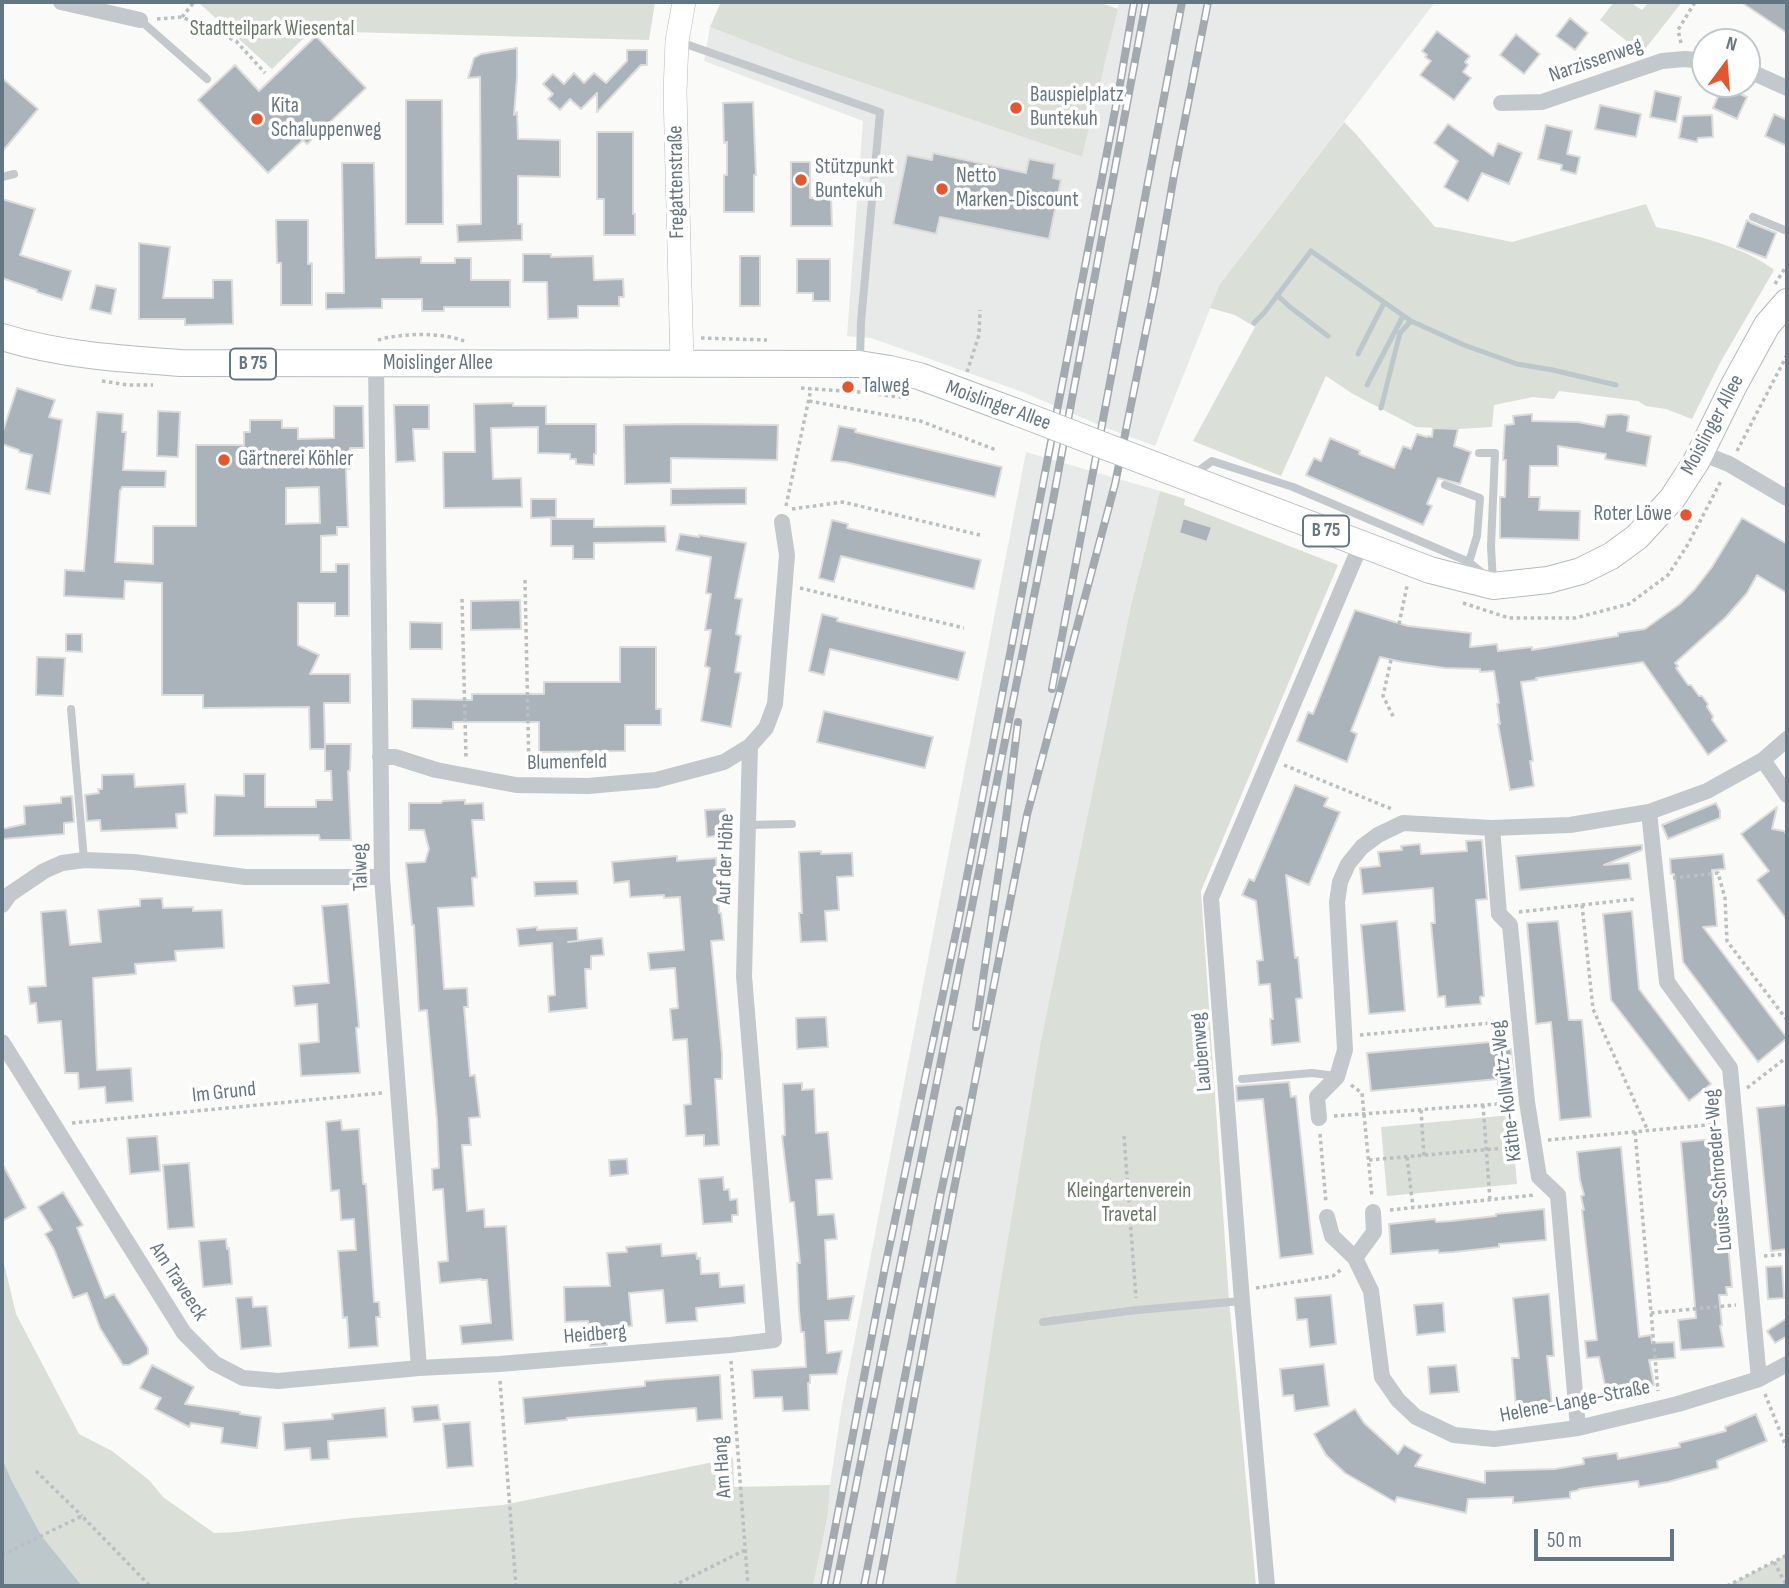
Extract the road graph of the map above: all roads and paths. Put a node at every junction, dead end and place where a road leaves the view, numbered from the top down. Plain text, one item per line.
1 (61, 2) edge
2 (194, 2) edge
3 (684, 2) edge
4 (1694, 2) edge
5 (182, 17) junction
6 (140, 20) junction
7 (677, 41) junction
8 (1685, 59) junction
9 (1691, 60) edge
10 (265, 73) dead end
11 (1761, 76) edge
12 (207, 79) dead end
13 (1787, 88) edge
14 (1501, 103) dead end
15 (14, 174) dead end
16 (2, 177) edge
17 (1753, 217) dead end
18 (1787, 231) edge
19 (1787, 265) edge
20 (1780, 294) edge
21 (980, 310) dead end
22 (2, 337) edge
23 (1787, 355) edge
24 (682, 363) junction
25 (376, 364) junction
26 (859, 364) junction
27 (966, 378) dead end
28 (799, 387) dead end
29 (811, 389) junction
30 (912, 398) dead end
31 (809, 401) junction
32 (996, 450) dead end
33 (1479, 453) dead end
34 (1701, 453) junction
35 (1729, 464) junction
36 (1196, 481) junction
37 (1445, 485) dead end
38 (1787, 498) edge
39 (787, 516) junction
40 (980, 535) dead end
41 (1361, 544) junction
42 (1469, 562) junction
43 (525, 580) dead end
44 (785, 585) junction
45 (1408, 586) dead end
46 (1493, 586) junction
47 (463, 599) dead end
48 (1399, 624) dead end
49 (964, 628) dead end
50 (1391, 660) dead end
51 (71, 709) dead end
52 (1394, 718) dead end
53 (1787, 739) edge
54 (750, 746) junction
55 (380, 757) junction
56 (1269, 759) junction
57 (1763, 760) junction
58 (466, 776) junction
59 (529, 785) junction
60 (1787, 794) edge
61 (1649, 811) junction
62 (1402, 823) junction
63 (792, 824) dead end
64 (748, 825) junction
65 (1492, 828) junction
66 (84, 860) junction
67 (382, 877) junction
68 (1657, 880) junction
69 (1635, 900) dead end
70 (2, 905) edge
71 (1582, 905) junction
72 (1499, 914) junction
73 (1519, 1020) junction
74 (1787, 1020) edge
75 (1344, 1037) junction
76 (2, 1042) edge
77 (1787, 1058) edge
78 (1337, 1077) junction
79 (1242, 1079) dead end
80 (398, 1092) junction
81 (1734, 1098) junction
82 (1527, 1102) junction
83 (1483, 1105) junction
84 (1420, 1110) junction
85 (1365, 1114) junction
86 (1319, 1118) junction
87 (1735, 1122) junction
88 (53, 1125) junction
89 (1648, 1131) junction
90 (1635, 1132) junction
91 (1124, 1136) dead end
92 (1533, 1142) junction
93 (1488, 1150) junction
94 (1424, 1156) junction
95 (1407, 1157) junction
96 (1369, 1160) junction
97 (1548, 1185) junction
98 (1490, 1200) junction
99 (1413, 1207) junction
100 (1373, 1212) junction
101 (1327, 1217) joint
102 (1787, 1254) edge
103 (1355, 1258) junction
104 (1748, 1258) junction
105 (1242, 1295) junction
106 (1752, 1304) junction
107 (1137, 1310) junction
108 (1651, 1313) junction
109 (1043, 1322) dead end
110 (774, 1340) joint
111 (730, 1345) junction
112 (499, 1364) junction
113 (1787, 1364) edge
114 (419, 1368) junction
115 (1759, 1379) junction
116 (1660, 1408) junction
117 (1578, 1428) junction
118 (1787, 1448) edge
119 (36, 1471) dead end
120 (82, 1516) junction
121 (746, 1550) junction
122 (2, 1555) edge
123 (1787, 1555) edge
124 (1774, 1562) junction
125 (1734, 1585) edge
126 (150, 1586) edge
127 (516, 1586) edge
128 (673, 1586) edge
129 (748, 1586) edge
130 (1267, 1586) edge
131 (1727, 1586) edge
132 (1787, 1586) edge

1 - 6 street
2 - 5 path
3 - 7 street, Fregattenstraße
4 - 8 path
5 - 6 path
5 - 10 path
6 - 12 lane
7 - 24 street, Fregattenstraße
7 - 26 lane
8 - 9 street, Narzissenweg
8 - 14 street, Narzissenweg
11 - 13 street
15 - 16 lane
17 - 18 lane
19 - 20 path
20 - 34 main road, Moislinger Allee / B 75
21 - 27 path
22 - 25 main road, Moislinger Allee / B 75
23 - 35 path
24 - 25 main road, Moislinger Allee / B 75
24 - 26 main road, Moislinger Allee / B 75
25 - 55 street, Talweg
26 - 36 main road, Moislinger Allee / B 75, bridge
28 - 29 path
29 - 30 path
29 - 31 path
31 - 32 path
31 - 39 path
33 - 46 lane
34 - 35 street
34 - 46 main road, Moislinger Allee / B 75
35 - 38 street
36 - 41 main road, Moislinger Allee / B 75
36 - 42 lane
37 - 42 lane
39 - 40 path
39 - 44 street
41 - 46 main road, Moislinger Allee / B 75
41 - 56 street, Laubenweg
42 - 46 lane
43 - 59 path
44 - 49 path
44 - 54 street
45 - 48 path
47 - 58 path
50 - 52 path
51 - 66 lane
53 - 57 street
54 - 59 street, Blumenfeld
54 - 64 street, Auf der Höhe
55 - 58 street, Blumenfeld
55 - 67 street, Talweg
56 - 62 path
56 - 105 street, Laubenweg
57 - 60 street
57 - 61 street
58 - 59 street, Blumenfeld
61 - 65 street
61 - 68 street, Louise-Schroeder-Weg
62 - 65 street
62 - 75 street
63 - 64 lane
64 - 110 street, Auf der Höhe
65 - 72 street, Käthe-Kollwitz-Weg
66 - 67 street
66 - 70 street
67 - 80 street, Talweg
68 - 74 path
68 - 81 street, Louise-Schroeder-Weg
69 - 71 path
71 - 72 path
71 - 89 path
72 - 73 street, Käthe-Kollwitz-Weg
73 - 75 path
73 - 82 street, Käthe-Kollwitz-Weg
75 - 78 street
76 - 88 street, Am Traveeck
77 - 81 path
78 - 79 lane
78 - 85 path
78 - 86 street
80 - 88 path, Im Grund
80 - 114 street, Talweg
81 - 87 street, Louise-Schroeder-Weg
82 - 83 path
82 - 92 street, Käthe-Kollwitz-Weg
83 - 84 path
83 - 93 path
84 - 85 path
84 - 94 path
85 - 86 path
85 - 96 path
86 - 101 path
87 - 89 path
87 - 104 street, Louise-Schroeder-Weg
88 - 114 street, Am Traveeck
89 - 90 path
90 - 92 path
90 - 108 path
91 - 107 path
92 - 93 path
92 - 97 street, Käthe-Kollwitz-Weg
93 - 94 path
93 - 98 path
94 - 95 path
95 - 96 path
95 - 99 path
96 - 100 path
97 - 98 path
97 - 117 street, Käthe-Kollwitz-Weg
98 - 99 path
99 - 100 path
100 - 103 street
101 - 103 street, Helene-Lange-Straße
102 - 104 path
103 - 105 path
103 - 117 street, Helene-Lange-Straße
104 - 106 street, Louise-Schroeder-Weg
105 - 107 lane
105 - 130 street, Laubenweg
106 - 108 path
106 - 115 street, Louise-Schroeder-Weg
107 - 109 lane
108 - 116 path
110 - 111 street, Heidberg
111 - 112 street, Heidberg
111 - 121 path, Am Hang
112 - 114 street, Heidberg
112 - 127 path
113 - 115 street, Helene-Lange-Straße
115 - 116 street, Helene-Lange-Straße
115 - 118 path
116 - 117 street, Helene-Lange-Straße
119 - 120 path
120 - 122 path
120 - 126 path
121 - 128 path
121 - 129 path, Am Hang
123 - 124 path
124 - 125 path
124 - 132 path
125 - 131 path

